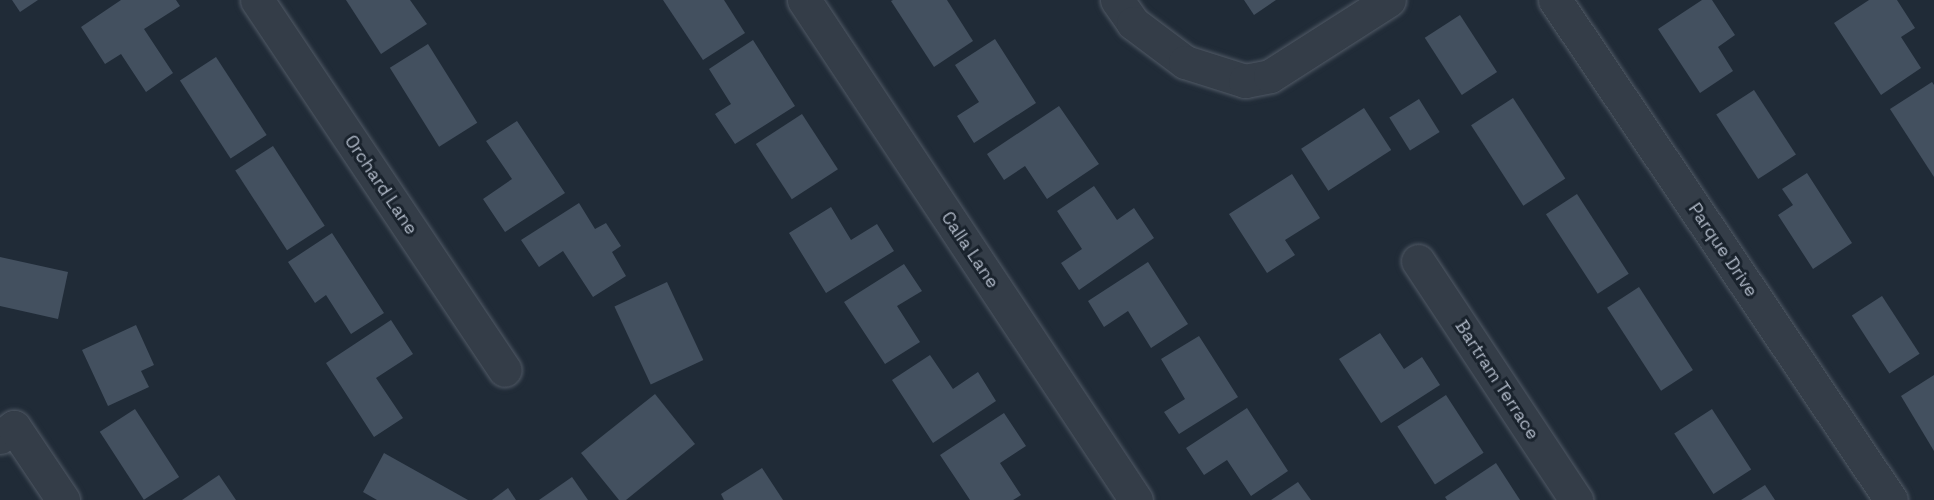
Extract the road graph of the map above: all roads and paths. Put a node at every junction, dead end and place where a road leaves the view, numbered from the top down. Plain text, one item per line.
1 (257, 0) edge
2 (804, 0) edge
3 (1117, 0) edge
4 (1389, 0) edge
5 (1555, 0) edge
6 (1418, 261) dead end
7 (505, 370) dead end
8 (0, 437) edge
9 (63, 500) edge
10 (1136, 500) edge
11 (1576, 500) edge
12 (1891, 500) edge

1 - 7 street, Orchard Lane
2 - 10 street, Calla Lane
3 - 4 street
5 - 12 street, Parque Drive
6 - 11 street, Bartram Terrace
8 - 9 street

